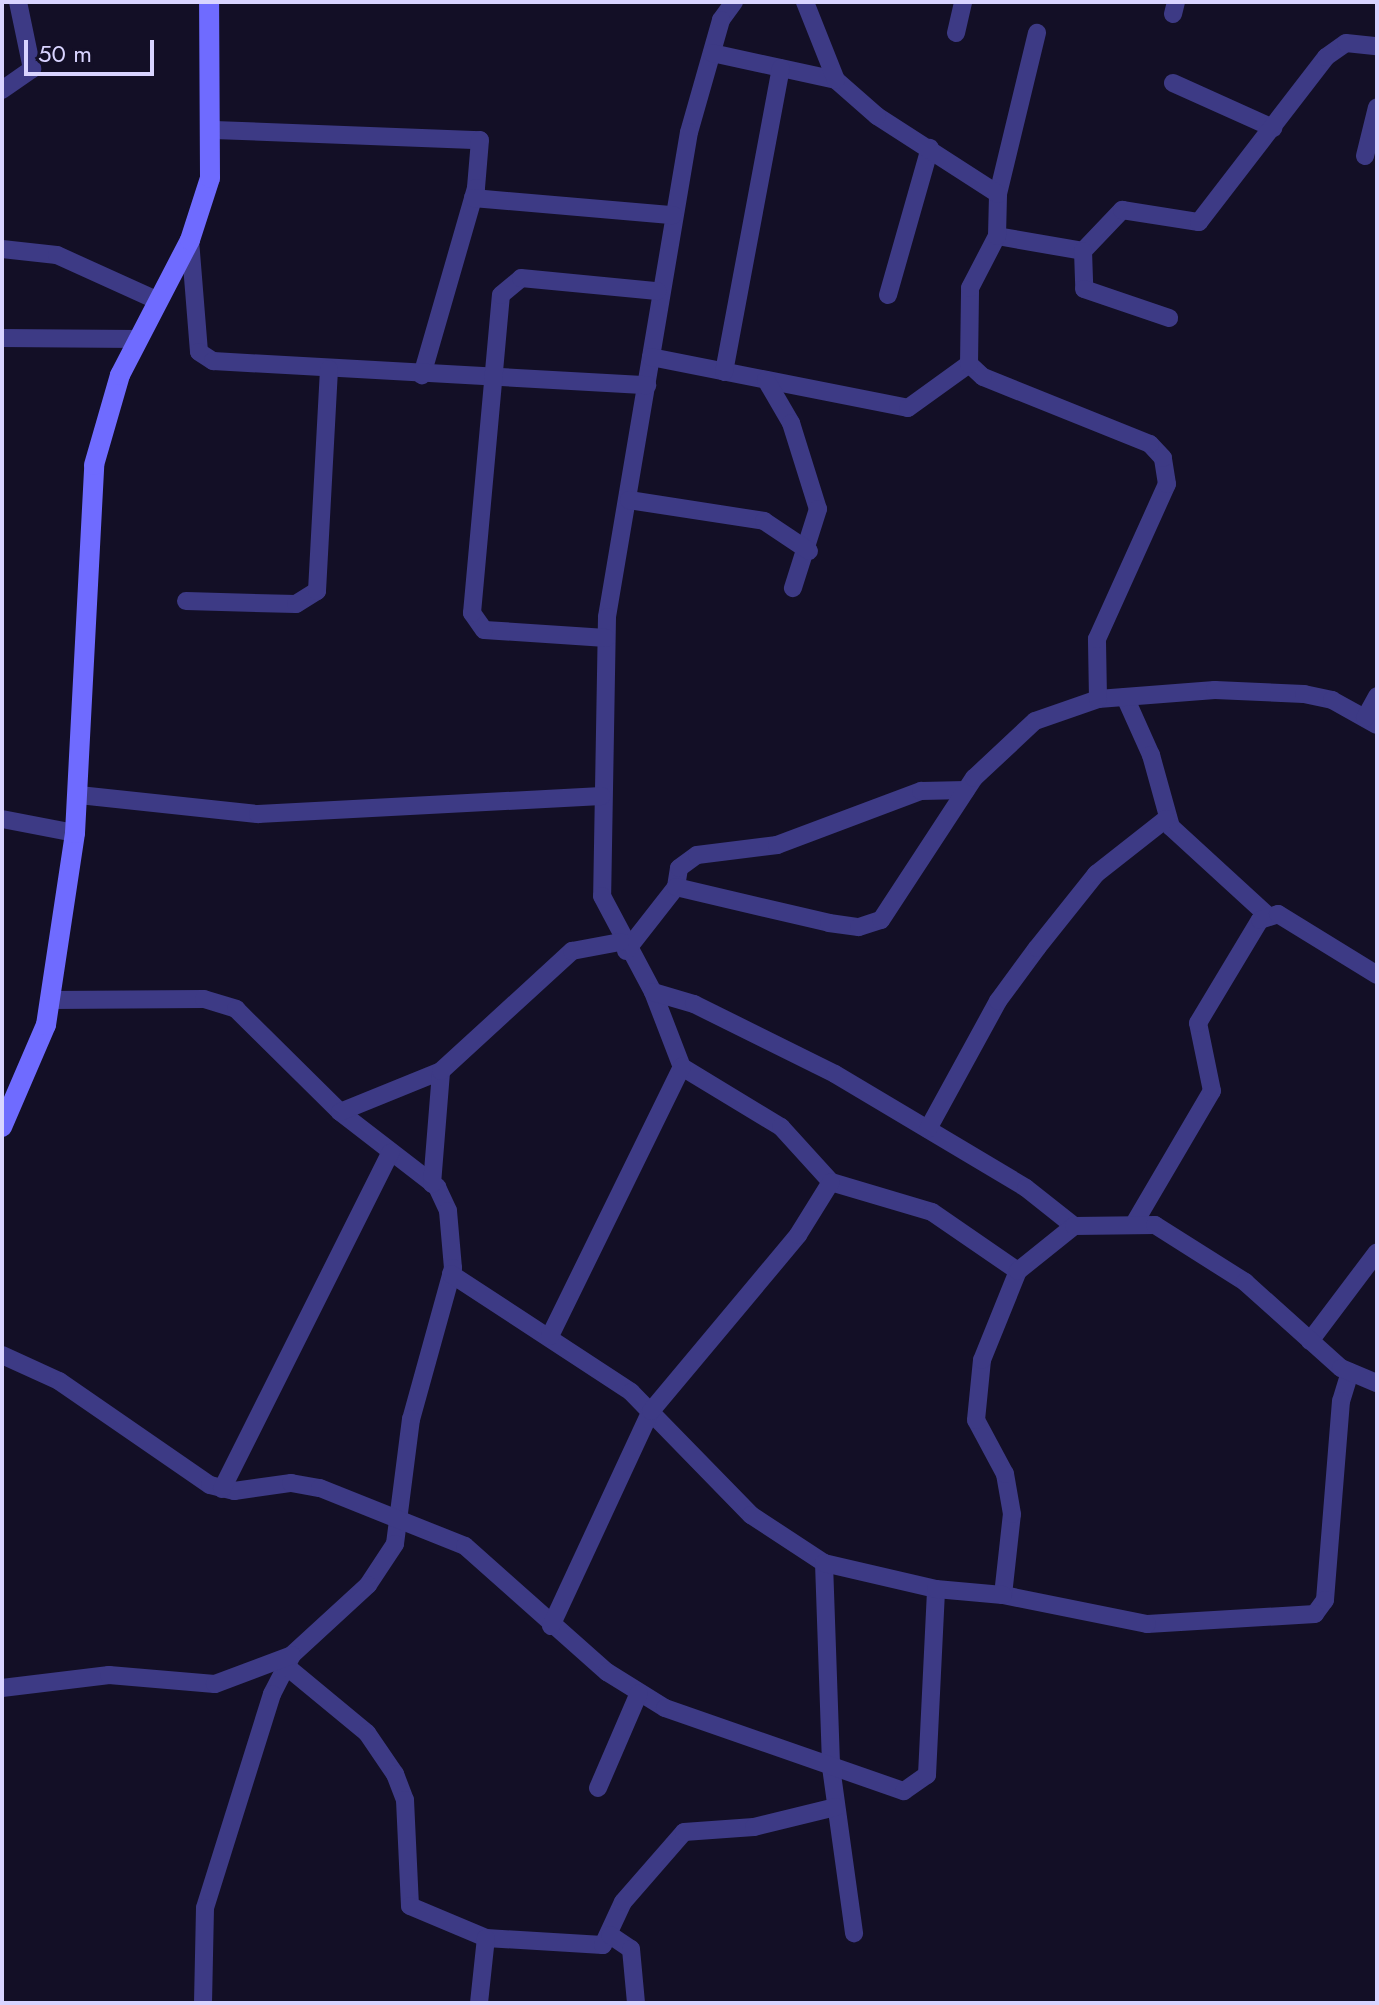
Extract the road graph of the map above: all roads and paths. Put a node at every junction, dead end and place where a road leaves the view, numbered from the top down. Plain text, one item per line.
1 (18, 2) edge
2 (209, 2) edge
3 (734, 2) edge
4 (805, 2) edge
5 (963, 2) edge
6 (956, 33) dead end
7 (1037, 33) dead end
8 (1377, 46) edge
9 (712, 53) junction
10 (781, 68) junction
11 (836, 80) junction
12 (1173, 83) dead end
13 (2, 90) edge
14 (1377, 107) edge
15 (1273, 128) junction
16 (214, 130) junction
17 (930, 148) junction
18 (1365, 156) dead end
19 (998, 194) junction
20 (473, 198) junction
21 (673, 215) junction
22 (997, 236) junction
23 (190, 240) junction
24 (2, 249) edge
25 (1083, 251) junction
26 (657, 291) junction
27 (888, 295) dead end
28 (156, 300) junction
29 (1169, 318) dead end
30 (2, 338) edge
31 (138, 339) junction
32 (651, 357) junction
33 (969, 364) junction
34 (329, 369) junction
35 (724, 372) junction
36 (422, 375) junction
37 (492, 380) junction
38 (766, 380) junction
39 (647, 385) junction
40 (629, 500) junction
41 (809, 551) junction
42 (793, 588) dead end
43 (186, 601) dead end
44 (606, 638) junction
45 (1377, 696) edge
46 (1125, 697) junction
47 (1098, 699) junction
48 (1371, 721) edge
49 (966, 790) junction
50 (79, 795) junction
51 (602, 796) junction
52 (2, 819) edge
53 (1166, 819) junction
54 (75, 833) junction
55 (676, 887) junction
56 (1267, 915) junction
57 (623, 946) junction
58 (1377, 975) edge
59 (653, 992) junction
60 (51, 1000) junction
61 (682, 1067) junction
62 (441, 1071) junction
63 (340, 1112) junction
64 (2, 1127) edge
65 (928, 1129) junction
66 (390, 1153) junction
67 (831, 1182) junction
68 (432, 1184) junction
69 (1135, 1222) junction
70 (1074, 1226) junction
71 (1377, 1252) edge
72 (1018, 1271) junction
73 (451, 1274) junction
74 (550, 1336) junction
75 (1310, 1341) junction
76 (2, 1355) edge
77 (1350, 1372) junction
78 (1377, 1383) edge
79 (651, 1411) junction
80 (222, 1489) junction
81 (398, 1520) junction
82 (824, 1563) junction
83 (936, 1589) junction
84 (1003, 1595) junction
85 (551, 1626) junction
86 (289, 1661) junction
87 (2, 1688) edge
88 (639, 1693) junction
89 (831, 1767) junction
90 (598, 1788) dead end
91 (836, 1807) junction
92 (854, 1933) dead end
93 (610, 1935) junction
94 (486, 1938) junction
95 (203, 2003) edge
96 (479, 2003) edge
97 (636, 2003) edge

1 - 13 street
2 - 16 main road
3 - 9 street
4 - 11 street
5 - 6 street
7 - 19 street
8 - 15 street
9 - 10 street
9 - 21 street
10 - 11 street
10 - 35 street
11 - 17 street
12 - 15 street
14 - 18 street
15 - 25 street
16 - 20 street
16 - 23 main road
17 - 19 street
17 - 27 street
19 - 22 street
20 - 21 street
20 - 36 street
21 - 26 street
22 - 25 street
22 - 33 street
23 - 28 main road
23 - 34 street
24 - 28 street
25 - 29 street
26 - 32 street
26 - 37 street
28 - 31 main road
30 - 31 street
31 - 50 main road
32 - 35 street
32 - 39 street
33 - 38 street
33 - 47 street
34 - 36 street
34 - 43 street
35 - 38 street
36 - 37 street
37 - 39 street
37 - 44 street
38 - 41 street
39 - 40 street
40 - 41 street
40 - 44 street
41 - 42 street
44 - 51 street
45 - 48 street
46 - 47 street
46 - 48 street
46 - 53 street
47 - 49 street
49 - 55 street
49 - 55 street
50 - 51 street
50 - 54 main road
51 - 57 street
52 - 54 street
53 - 56 street
53 - 65 street
54 - 60 main road
55 - 57 street
56 - 58 street
56 - 69 street
57 - 59 street
57 - 62 street
59 - 61 street
59 - 65 street
60 - 63 street
60 - 64 main road
61 - 67 street
61 - 74 street
62 - 63 street
62 - 68 street
63 - 66 street
65 - 70 street
66 - 68 street
66 - 80 street
67 - 72 street
67 - 79 street
68 - 73 street
69 - 70 street
69 - 75 street
70 - 72 street
71 - 75 street
72 - 84 street
73 - 74 street
73 - 81 street
74 - 79 street
75 - 77 street
76 - 80 street
77 - 78 street
77 - 84 street
79 - 82 street
79 - 85 street
80 - 81 street
81 - 85 street
81 - 86 street
82 - 83 street
82 - 89 street
83 - 84 street
83 - 89 street
85 - 88 street
86 - 87 street
86 - 94 street
86 - 95 street
88 - 89 street
88 - 90 street
89 - 91 street
91 - 92 street
91 - 93 street
93 - 94 street
93 - 97 street
94 - 96 street

